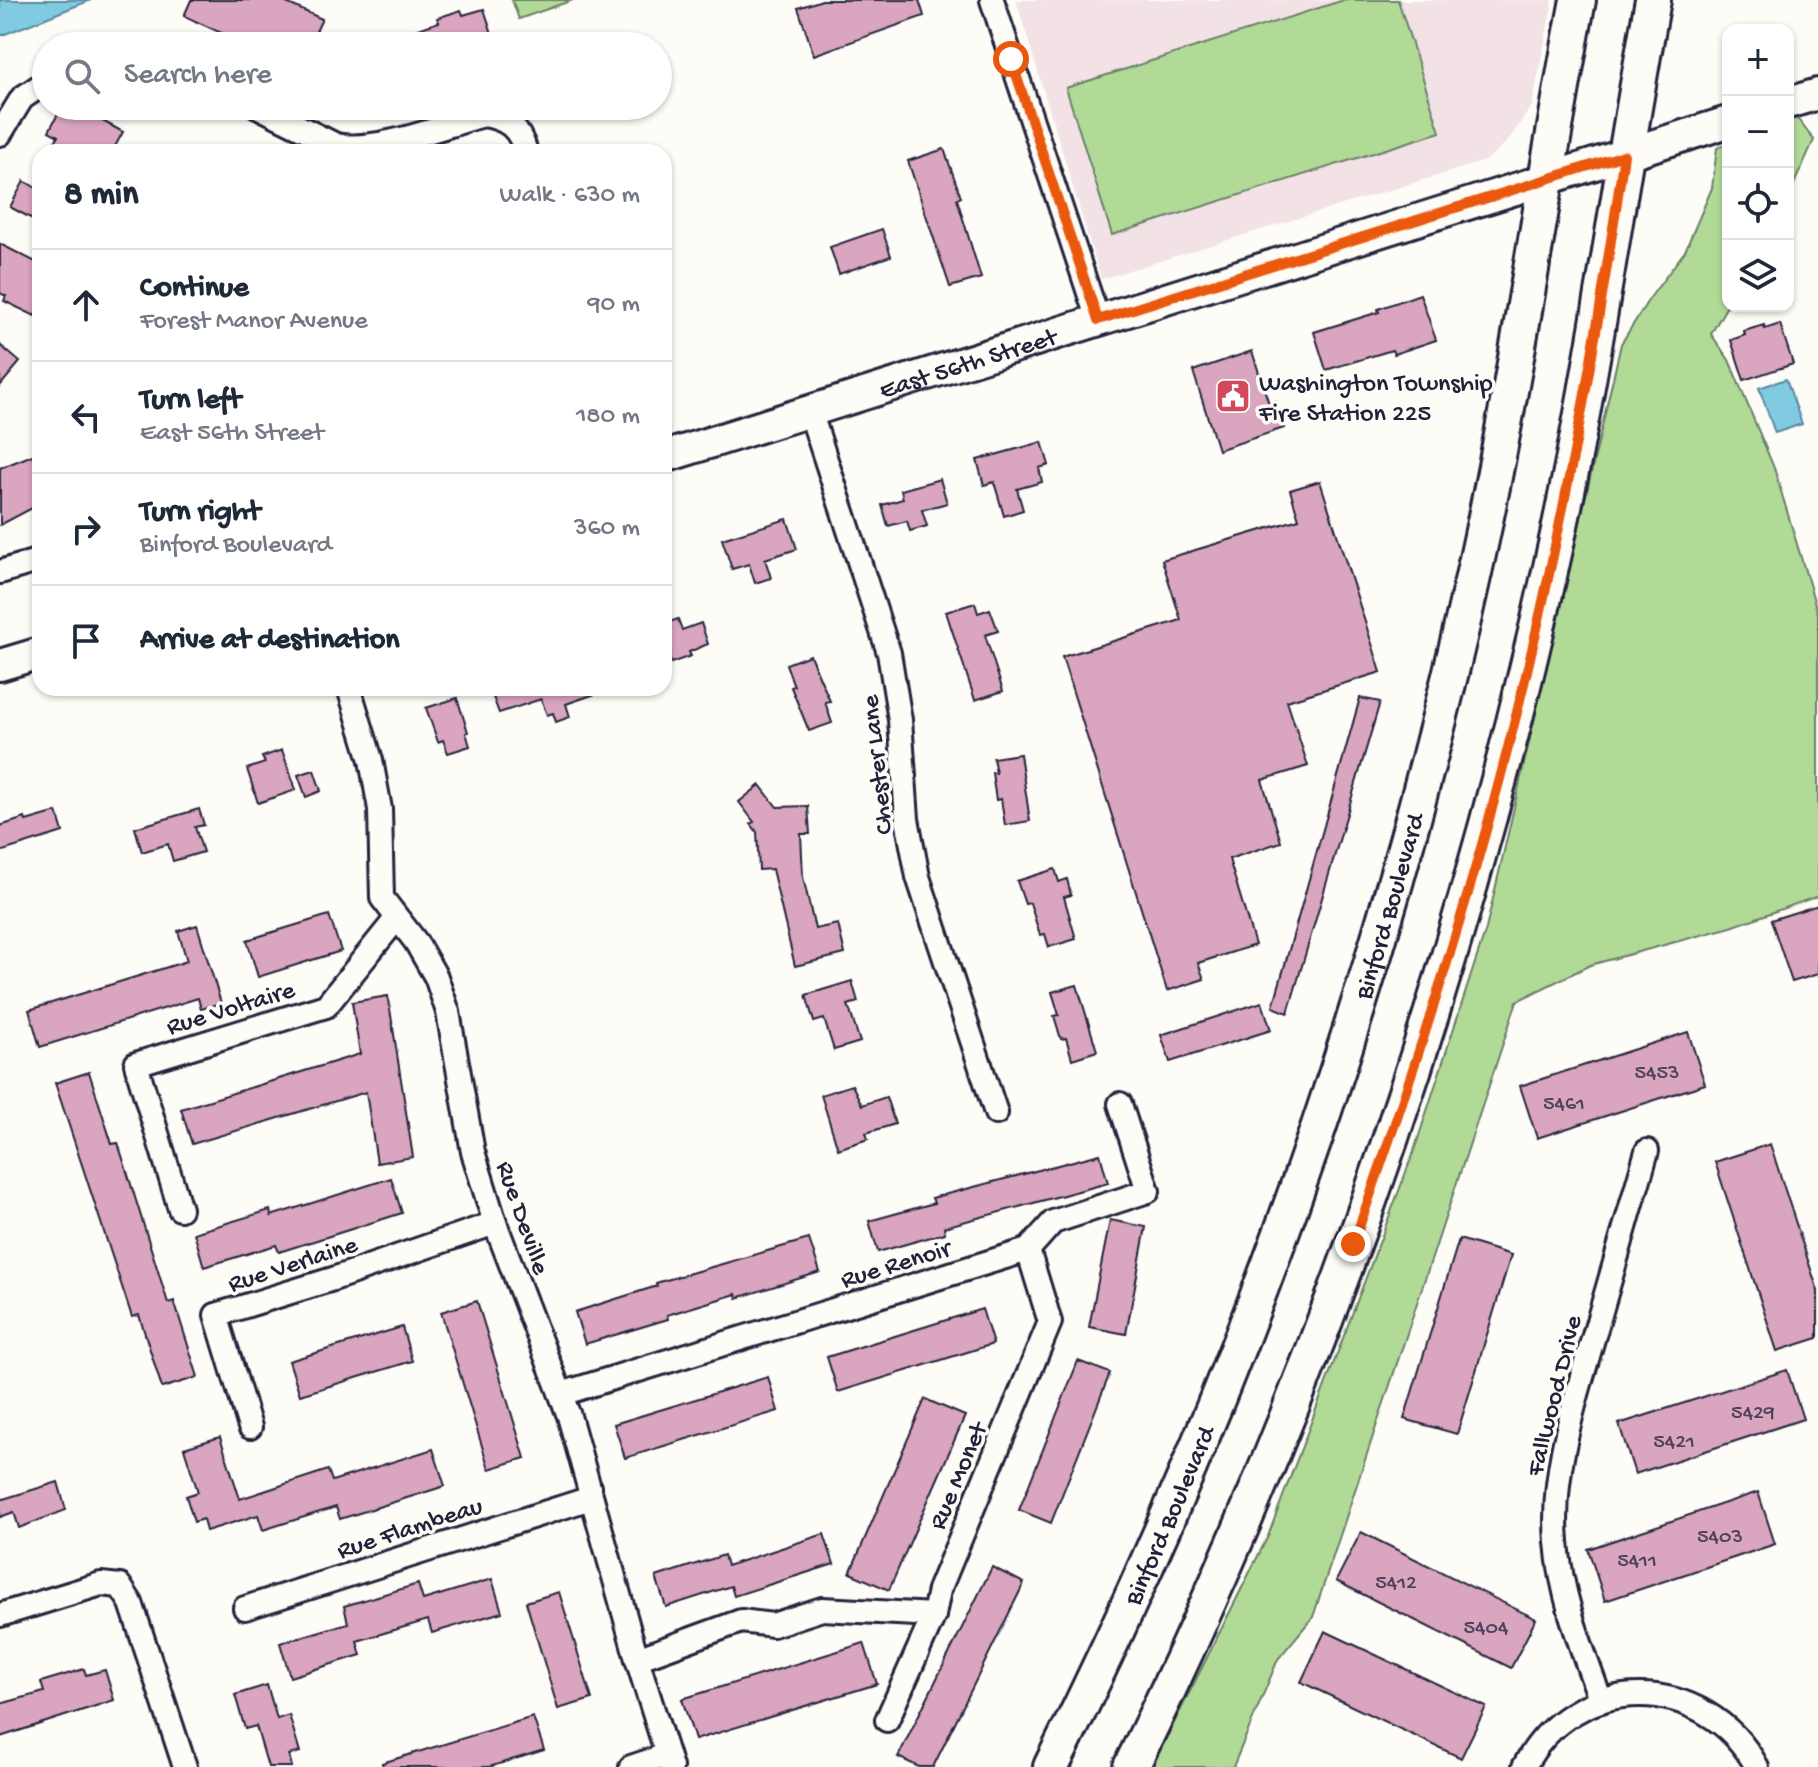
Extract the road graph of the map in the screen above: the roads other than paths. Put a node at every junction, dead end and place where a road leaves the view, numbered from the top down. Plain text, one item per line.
1 (992, 0) edge
2 (1578, 0) edge
3 (1653, 0) edge
4 (32, 89) edge
5 (1818, 94) edge
6 (1794, 101) edge
7 (285, 120) edge
8 (466, 120) edge
9 (502, 120) edge
10 (1722, 124) edge
11 (0, 134) edge
12 (334, 144) edge
13 (380, 144) edge
14 (523, 144) edge
15 (1624, 155) junction
16 (1545, 179) junction
17 (1098, 320) junction
18 (810, 411) junction
19 (672, 454) edge
20 (32, 562) edge
21 (0, 572) edge
22 (32, 655) edge
23 (0, 665) edge
24 (351, 696) edge
25 (396, 919) junction
26 (1120, 1104) dead end
27 (996, 1113) dead end
28 (1647, 1151) dead end
29 (180, 1209) dead end
30 (495, 1223) junction
31 (1028, 1250) junction
32 (561, 1394) junction
33 (250, 1427) dead end
34 (591, 1498) junction
35 (245, 1608) dead end
36 (0, 1615) edge
37 (934, 1615) junction
38 (637, 1659) junction
39 (1601, 1701) junction
40 (887, 1720) dead end
41 (669, 1761) edge
42 (185, 1767) edge
43 (631, 1767) edge
44 (1051, 1767) edge
45 (1131, 1767) edge
46 (1524, 1767) edge
47 (1757, 1767) edge

1 - 17 street
2 - 16 main road, Binford Boulevard
3 - 15 main road
4 - 11 street
5 - 6 street
7 - 12 street
8 - 13 street
9 - 14 street
10 - 15 street, East 56th Street
15 - 16 street, East 56th Street
15 - 45 main road
16 - 17 street, East 56th Street
16 - 44 main road, Binford Boulevard
17 - 18 street, East 56th Street
18 - 19 street, East 56th Street
18 - 27 street, Chester Lane
20 - 21 street
22 - 23 street
24 - 25 street, Rue Deville
25 - 29 street, Rue Voltaire
25 - 30 street, Rue Deville
26 - 31 street, Rue Renoir
28 - 39 street, Fallwood Drive
30 - 32 street, Rue Deville
30 - 33 street, Rue Verlaine
31 - 32 street, Rue Renoir
31 - 37 street, Rue Monet
32 - 34 street, Rue Deville
34 - 35 street, Rue Flambeau
34 - 38 street, Rue Deville
36 - 42 street
37 - 38 street
37 - 40 street, Rue Monet
38 - 41 street, Rue Deville
39 - 46 street
39 - 47 street
41 - 43 street

